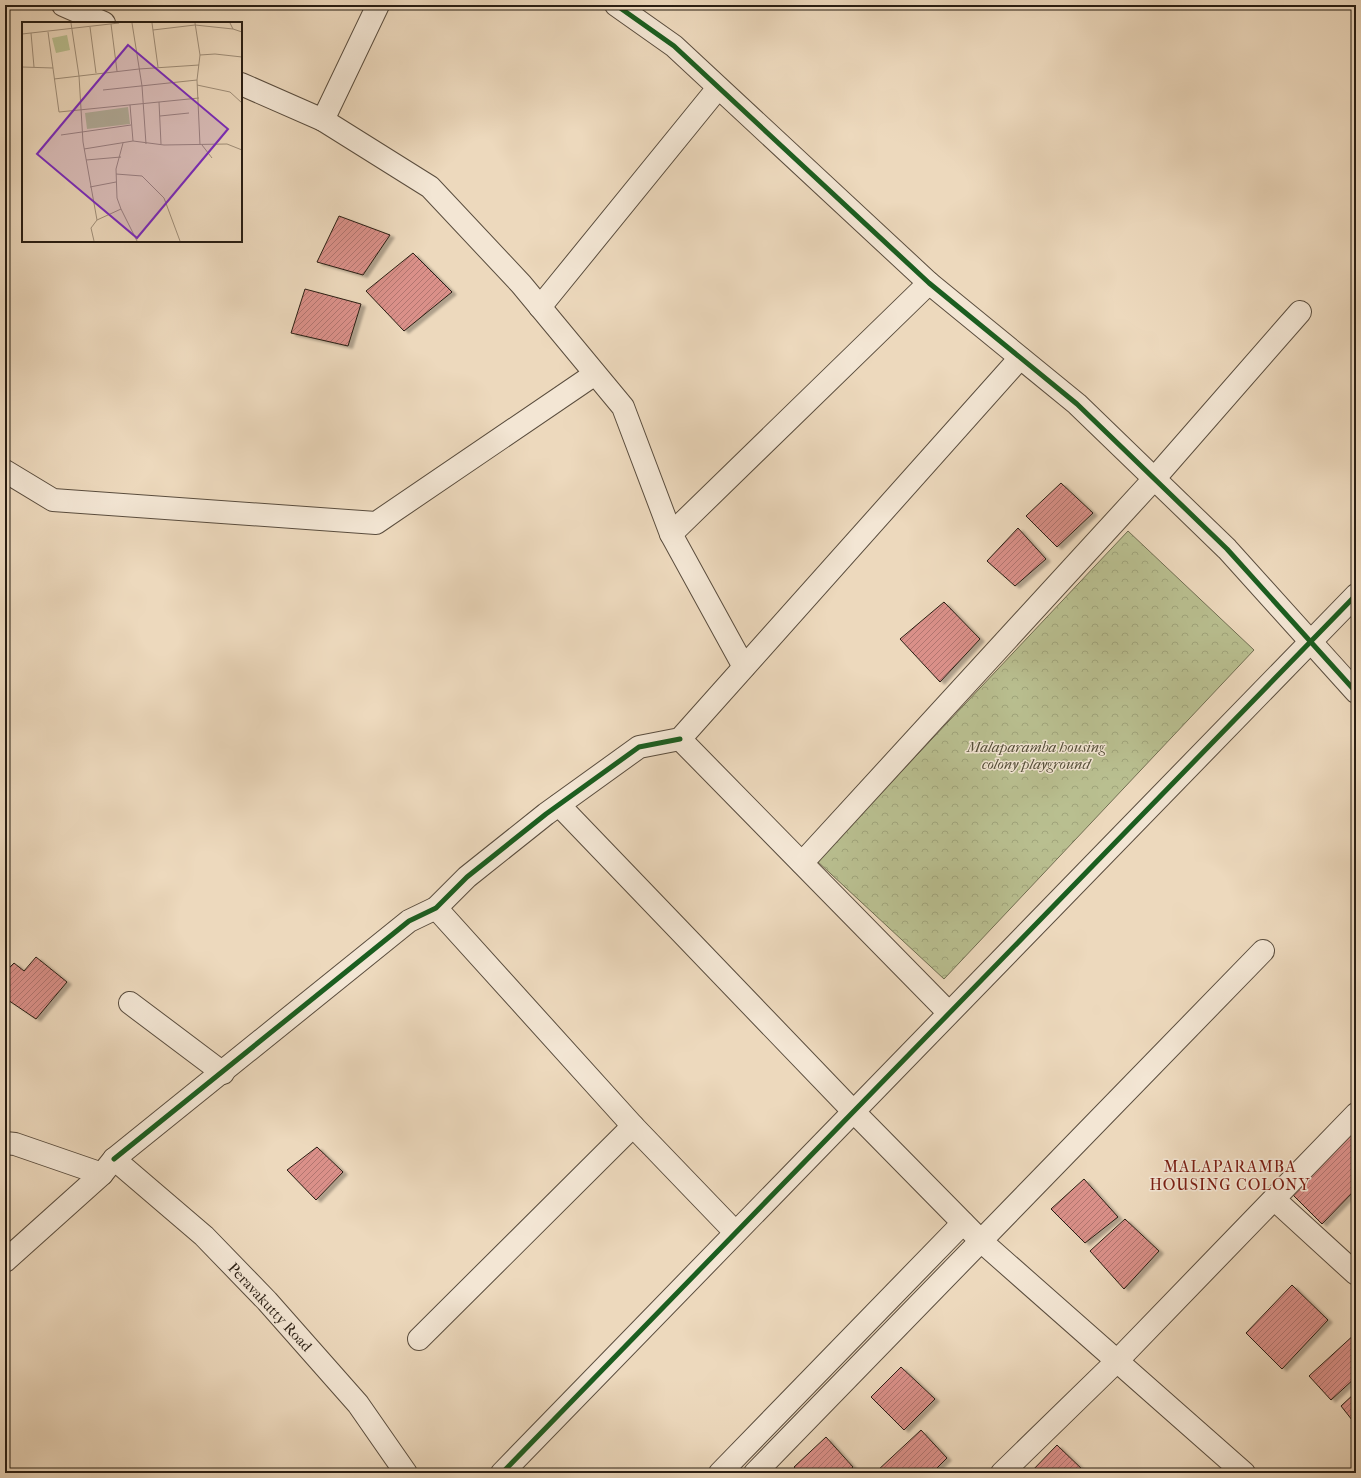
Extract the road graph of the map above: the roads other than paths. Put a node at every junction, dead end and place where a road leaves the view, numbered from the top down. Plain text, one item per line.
1 (63, 5) edge
2 (378, 5) edge
3 (616, 5) edge
4 (102, 22) edge
5 (242, 84) edge
6 (718, 88) junction
7 (323, 120) junction
8 (929, 283) junction
9 (540, 307) junction
10 (1300, 312) dead end
11 (1020, 358) junction
12 (595, 374) junction
13 (5, 472) edge
14 (1154, 479) junction
15 (671, 534) junction
16 (1356, 595) edge
17 (1310, 641) junction
18 (744, 667) junction
19 (1356, 692) edge
20 (680, 738) junction
21 (559, 805) junction
22 (802, 863) junction
23 (436, 908) junction
24 (1263, 951) dead end
25 (130, 1003) dead end
26 (948, 1012) junction
27 (223, 1073) junction
28 (853, 1111) junction
29 (1356, 1114) edge
30 (633, 1126) junction
31 (5, 1143) edge
32 (108, 1167) junction
33 (1274, 1199) junction
34 (963, 1224) junction
35 (735, 1232) junction
36 (981, 1241) junction
37 (5, 1261) edge
38 (1356, 1274) edge
39 (419, 1339) dead end
40 (1117, 1361) junction
41 (406, 1473) edge
42 (502, 1473) edge
43 (720, 1473) edge
44 (755, 1473) edge
45 (1002, 1473) edge
46 (1244, 1473) edge

1 - 4 street
2 - 7 street
3 - 6 street
5 - 7 street
6 - 8 street
6 - 9 street
7 - 9 street
8 - 11 street
8 - 15 street
9 - 12 street
10 - 14 street
11 - 14 street
11 - 18 street
12 - 13 street
12 - 15 street
14 - 17 street
14 - 22 street
15 - 18 street
16 - 17 street
17 - 19 street
17 - 26 street
18 - 20 street
20 - 21 street
20 - 22 street
21 - 23 street
21 - 28 street
22 - 26 street
23 - 27 street
23 - 30 street
24 - 36 street
25 - 27 street
26 - 28 street
27 - 32 street
28 - 34 street
28 - 35 street
29 - 33 street
30 - 35 street
30 - 39 street
31 - 32 street
32 - 37 street
32 - 41 street, Peravakutty Road
33 - 38 street
33 - 40 street
34 - 36 street
34 - 43 street
35 - 42 street
36 - 40 street
36 - 44 street
40 - 45 street
40 - 46 street

